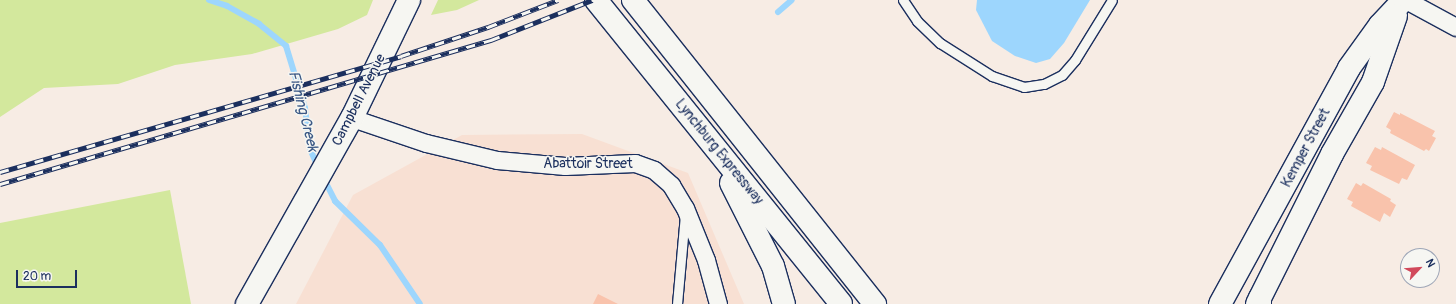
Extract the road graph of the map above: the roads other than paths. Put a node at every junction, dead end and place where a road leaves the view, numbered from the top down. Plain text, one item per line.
1 (409, 0) edge
2 (596, 0) edge
3 (633, 0) edge
4 (903, 0) edge
5 (1112, 0) edge
6 (1404, 0) edge
7 (1456, 27) edge
8 (352, 118) junction
9 (702, 131) junction
10 (686, 208) junction
11 (1259, 302) edge
12 (247, 304) edge
13 (677, 304) edge
14 (718, 304) edge
15 (784, 304) edge
16 (841, 304) edge
17 (875, 304) edge
18 (1220, 304) edge

1 - 8 main road, Campbell Avenue
2 - 9 main road, Lynchburg Expressway
3 - 17 main road, Lynchburg Expressway
4 - 5 lane
6 - 7 street
6 - 11 main road, Kemper Street
6 - 18 main road, Kemper Street
8 - 10 street, Abattoir Street
8 - 12 main road, Campbell Avenue
9 - 15 main road
9 - 16 main road, Lynchburg Expressway
10 - 13 lane
10 - 14 street, Abattoir Street

